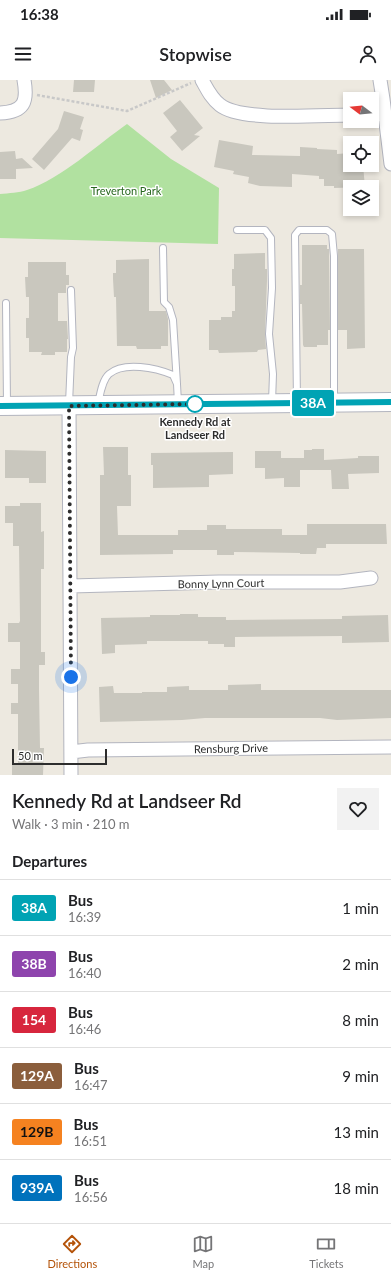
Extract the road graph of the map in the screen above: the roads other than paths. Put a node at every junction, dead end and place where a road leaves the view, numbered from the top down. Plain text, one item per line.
1 (24, 80) edge
2 (380, 80) edge
3 (198, 81) edge
4 (379, 97) edge
5 (0, 113) edge
6 (343, 115) edge
7 (379, 118) edge
8 (391, 164) edge
9 (236, 230) dead end
10 (163, 248) dead end
11 (71, 290) dead end
12 (6, 303) dead end
13 (177, 384) junction
14 (391, 402) edge
15 (272, 403) junction
16 (297, 403) junction
17 (334, 403) junction
18 (178, 404) junction
19 (98, 405) junction
20 (3, 406) edge
21 (69, 406) junction
22 (371, 578) dead end
23 (71, 586) junction
24 (391, 747) edge
25 (72, 752) junction
26 (71, 775) edge

1 - 5 street
2 - 4 street
3 - 6 street
7 - 8 street
9 - 15 lane
10 - 13 lane
11 - 21 lane
12 - 20 lane
13 - 18 lane
13 - 19 lane
14 - 17 main road
15 - 16 main road
15 - 18 main road
16 - 17 main road
16 - 17 lane
18 - 19 main road
19 - 21 main road
20 - 21 main road
21 - 23 street
22 - 23 street, Bonny Lynn Court
23 - 25 street
24 - 25 street, Rensburg Drive
25 - 26 street

